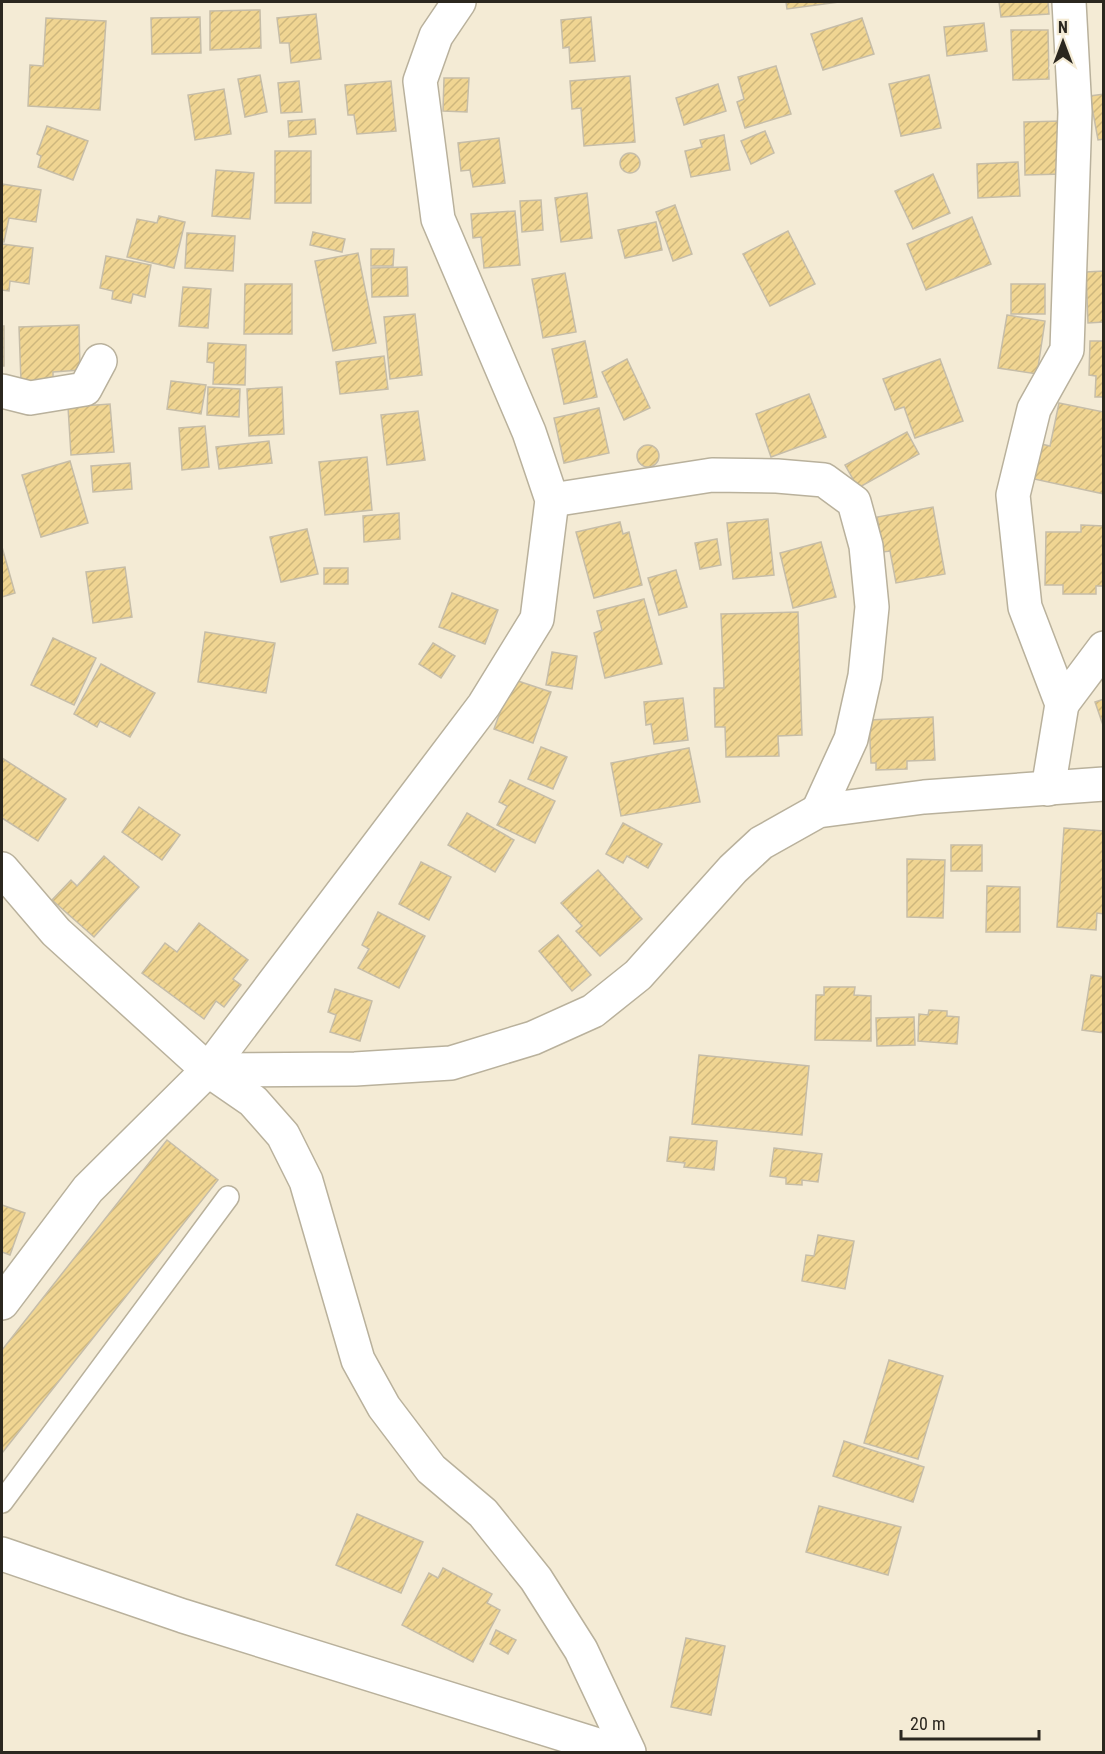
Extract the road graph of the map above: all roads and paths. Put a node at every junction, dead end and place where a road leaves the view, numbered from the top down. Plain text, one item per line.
1 (459, 2) edge
2 (1069, 2) edge
3 (100, 361) dead end
4 (2, 391) edge
5 (552, 500) junction
6 (1104, 648) edge
7 (1062, 704) junction
8 (1104, 784) edge
9 (1048, 789) junction
10 (818, 811) junction
11 (2, 869) edge
12 (208, 1070) junction
13 (228, 1197) dead end
14 (2, 1303) edge
15 (2, 1502) edge
16 (2, 1554) edge
17 (620, 1752) edge
18 (629, 1752) edge

1 - 5 street
2 - 7 street
3 - 4 street
5 - 10 street
5 - 12 street
6 - 7 street
7 - 9 street
8 - 9 street
9 - 10 street
10 - 12 street
11 - 12 street
12 - 14 street
12 - 18 street
13 - 15 lane
16 - 17 street

